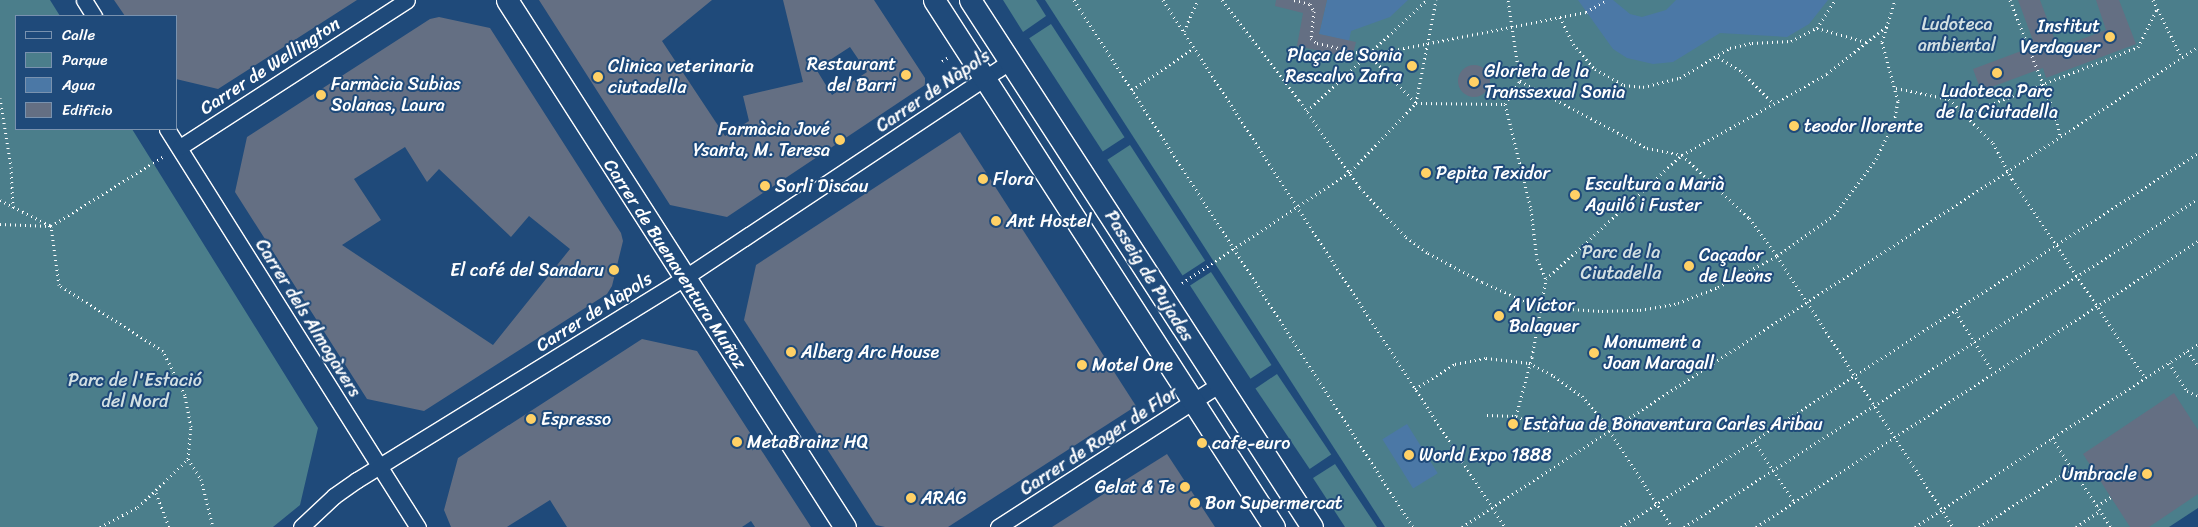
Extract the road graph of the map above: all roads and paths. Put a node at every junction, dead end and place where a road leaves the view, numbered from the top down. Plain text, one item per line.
1 (84, 0) edge
2 (407, 0) edge
3 (507, 0) edge
4 (934, 0) edge
5 (970, 0) edge
6 (1074, 0) edge
7 (1163, 0) edge
8 (1198, 0) edge
9 (1222, 0) edge
10 (1294, 0) edge
11 (1427, 0) edge
12 (1436, 0) edge
13 (1508, 0) edge
14 (1607, 0) edge
15 (1835, 0) edge
16 (1895, 0) edge
17 (2010, 0) edge
18 (2152, 0) edge
19 (2157, 8) junction
20 (93, 15) edge
21 (1560, 17) junction
22 (1887, 25) junction
23 (1511, 27) junction
24 (1816, 28) junction
25 (1184, 31) junction
26 (1428, 43) junction
27 (1867, 43) junction
28 (2198, 47) edge
29 (1194, 48) junction
30 (1369, 55) junction
31 (1718, 57) junction
32 (2182, 58) junction
33 (1008, 62) junction
34 (985, 78) junction
35 (1520, 81) junction
36 (2041, 83) junction
37 (1896, 88) junction
38 (1132, 90) junction
39 (0, 98) edge
40 (1416, 103) junction
41 (1504, 104) junction
42 (1774, 104) junction
43 (1307, 111) junction
44 (1966, 114) junction
45 (168, 130) edge
46 (2060, 136) junction
47 (180, 147) junction
48 (2198, 153) edge
49 (1682, 155) junction
50 (152, 163) dead end
51 (2007, 170) junction
52 (1350, 171) junction
53 (2198, 199) edge
54 (0, 200) edge
55 (13, 208) junction
56 (1298, 208) junction
57 (0, 224) edge
58 (51, 226) junction
59 (2198, 240) edge
60 (2056, 246) junction
61 (1234, 249) junction
62 (1778, 256) junction
63 (684, 278) junction
64 (2078, 278) junction
65 (1546, 279) junction
66 (1182, 283) dead end
67 (1806, 301) junction
68 (2098, 306) junction
69 (1538, 307) junction
70 (1956, 312) junction
71 (1976, 342) junction
72 (2198, 344) edge
73 (2187, 351) junction
74 (1529, 363) junction
75 (2169, 363) junction
76 (2198, 366) edge
77 (1993, 372) junction
78 (1856, 376) junction
79 (2145, 378) junction
80 (1218, 384) junction
81 (1416, 389) junction
82 (2198, 396) edge
83 (1194, 402) junction
84 (1875, 405) junction
85 (1486, 415) dead end
86 (1516, 416) junction
87 (1610, 430) junction
88 (1552, 432) dead end
89 (1894, 435) junction
90 (2052, 437) junction
91 (1754, 441) junction
92 (188, 459) junction
93 (380, 468) junction
94 (2073, 468) junction
95 (1773, 470) junction
96 (156, 493) junction
97 (2110, 497) dead end
98 (1794, 502) junction
99 (1657, 504) junction
100 (2097, 506) junction
101 (1493, 508) junction
102 (1943, 508) junction
103 (2100, 511) junction
104 (100, 527) edge
105 (169, 527) edge
106 (213, 527) edge
107 (301, 527) edge
108 (418, 527) edge
109 (846, 527) edge
110 (998, 527) edge
111 (1274, 527) edge
112 (1312, 527) edge
113 (1413, 527) edge
114 (1462, 527) edge
115 (1505, 527) edge
116 (1621, 527) edge
117 (1672, 527) edge
118 (1684, 527) edge
119 (1756, 527) edge
120 (1915, 527) edge
121 (1953, 527) edge
122 (1979, 527) edge
123 (2076, 527) edge
124 (2111, 527) edge

1 - 20 street
2 - 47 street, Carrer de Wellington
3 - 63 street, Carrer de Buenaventura Muñoz
4 - 34 street, Passeig de Pujades
5 - 33 street, Passeig de Pujades
6 - 38 path
7 - 25 path
8 - 25 path
9 - 43 path
10 - 30 path
11 - 30 path
12 - 26 path
13 - 23 path
14 - 21 path
15 - 24 path
16 - 22 path
17 - 36 path
18 - 19 path
19 - 32 path
19 - 36 path
21 - 23 path
21 - 31 path
22 - 27 path
22 - 37 path
23 - 26 path
23 - 35 path
24 - 27 path
24 - 31 path
25 - 29 path
26 - 30 path
26 - 40 path
27 - 42 path
28 - 32 path
29 - 38 path
29 - 56 path
30 - 40 path
30 - 43 path
31 - 42 path
32 - 46 path
33 - 34 street, Carrer de Nàpols
33 - 80 street, Passeig de Pujades
34 - 63 street, Carrer de Nàpols
34 - 83 street, Passeig de Pujades
35 - 41 path
35 - 49 path
36 - 44 path
36 - 46 path
37 - 44 path
37 - 62 path
38 - 61 path
39 - 55 path
40 - 41 path
40 - 52 path
41 - 65 path
42 - 49 path
43 - 52 path
44 - 51 path
45 - 47 street, Carrer dels Almogàvers
46 - 51 path
47 - 93 street, Carrer dels Almogàvers
48 - 60 path
49 - 62 path
49 - 65 path
50 - 58 path
51 - 60 path
51 - 67 path
52 - 56 path
52 - 69 path
53 - 64 path
54 - 55 path
55 - 58 path
56 - 61 path
56 - 81 path
57 - 58 path
58 - 92 path
59 - 68 path
60 - 64 path
60 - 70 path
61 - 66 path
61 - 113 path
62 - 67 path
62 - 69 path
63 - 93 street, Carrer de Nàpols
63 - 109 street, Carrer de Buenaventura Muñoz
64 - 68 path
64 - 71 path
65 - 69 path
67 - 78 path
67 - 87 path
68 - 77 path
68 - 79 path
69 - 74 path
70 - 71 path
70 - 78 path
71 - 77 path
71 - 84 path
72 - 73 path
73 - 75 path
73 - 76 path
74 - 81 path
74 - 86 path
74 - 87 path
75 - 79 path
75 - 82 path
77 - 89 path
78 - 84 path
78 - 91 path
79 - 90 path
80 - 83 street, Carrer de Roger de Flor
80 - 112 street, Passeig de Pujades
81 - 101 path
83 - 110 street, Carrer de Roger de Flor
83 - 111 street, Passeig de Pujades
84 - 89 path
84 - 95 path
85 - 86 path
86 - 88 path
87 - 99 path
87 - 101 path
89 - 98 path
89 - 102 path
90 - 94 path
90 - 102 path
91 - 95 path
91 - 99 path
92 - 96 path
92 - 106 path
93 - 107 street, Carrer de Nàpols
93 - 108 street, Carrer dels Almogàvers
94 - 100 path
94 - 122 path
95 - 98 path
95 - 118 path
96 - 104 path
96 - 105 path
97 - 100 path
98 - 119 path
99 - 116 path
99 - 117 path
100 - 103 path
101 - 114 path
101 - 115 path
102 - 120 path
102 - 121 path
103 - 123 path
103 - 124 path

